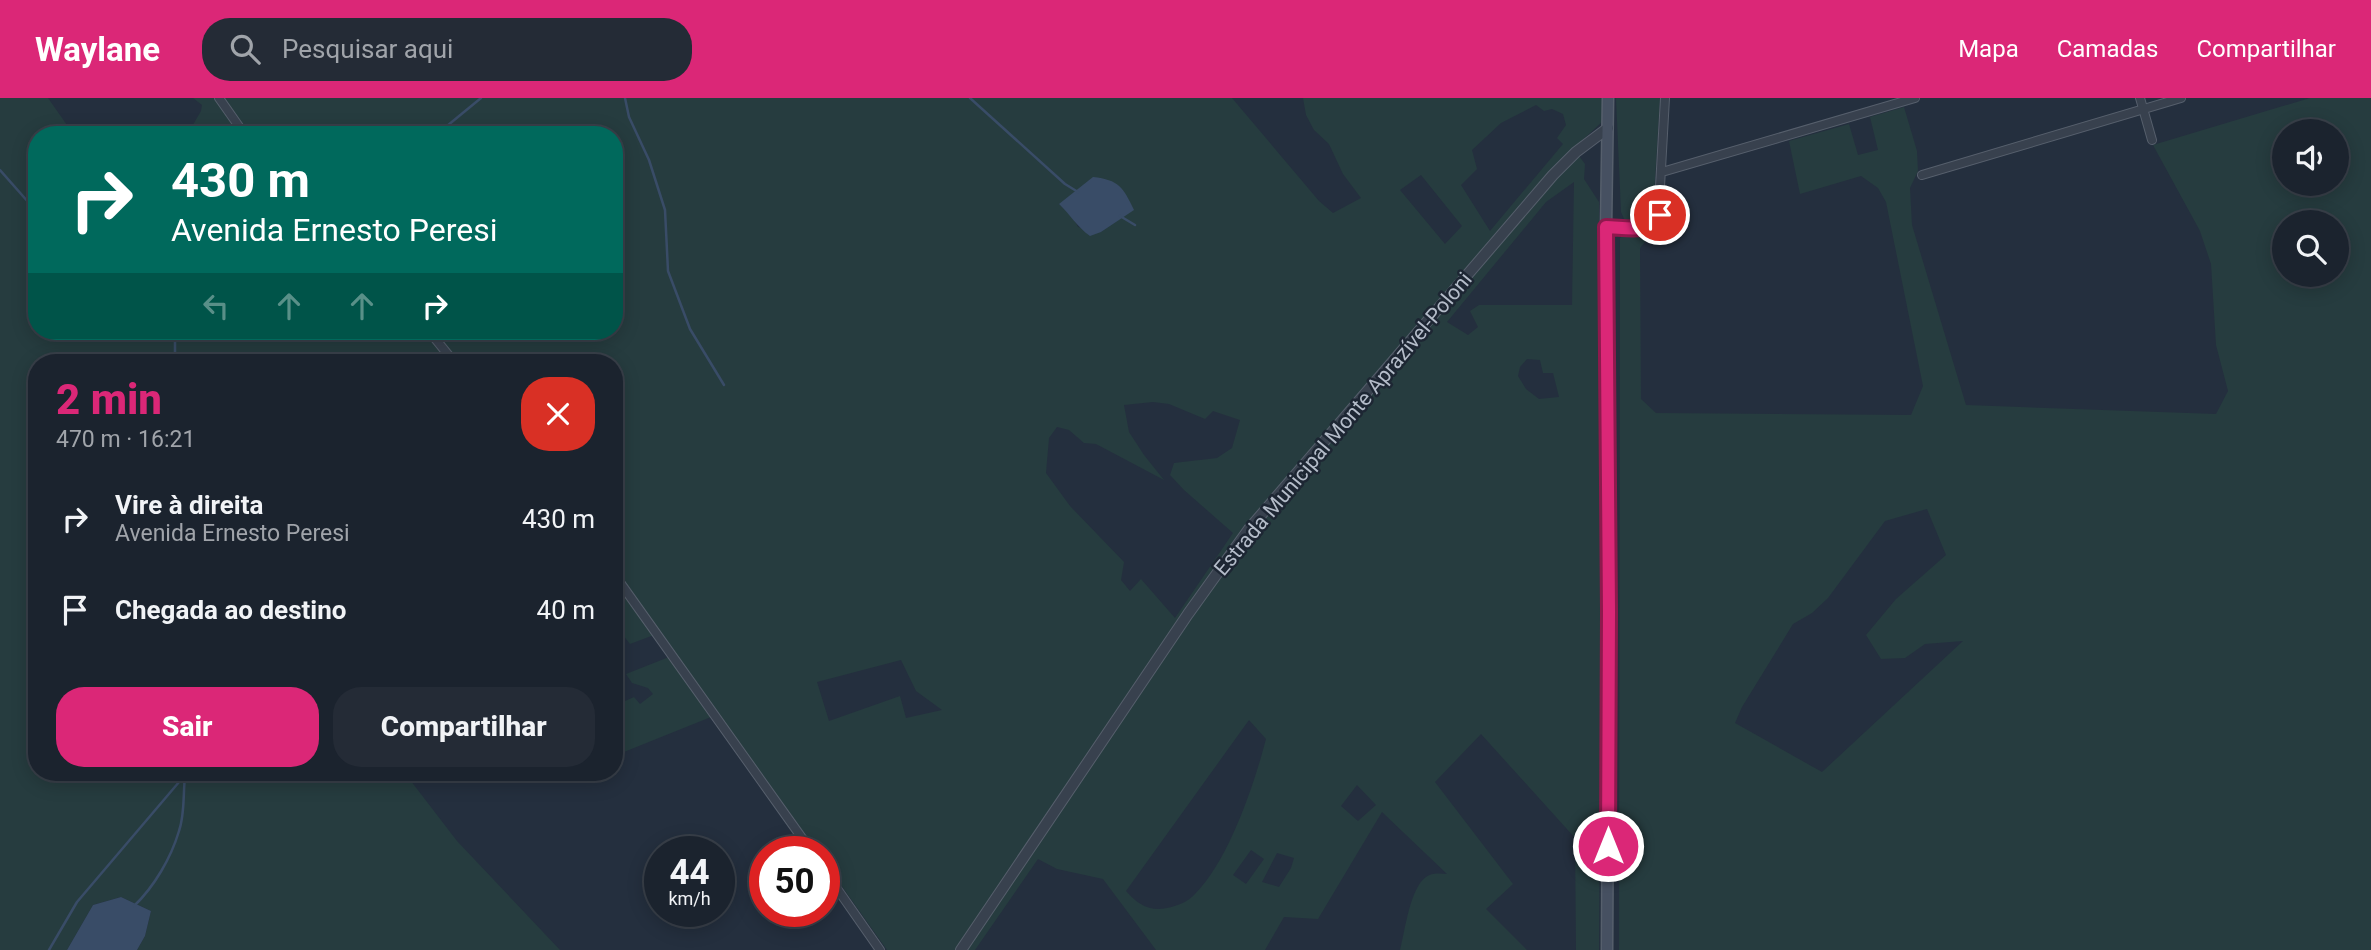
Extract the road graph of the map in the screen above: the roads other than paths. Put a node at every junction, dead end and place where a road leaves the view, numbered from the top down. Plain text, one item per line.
1 (219, 98) edge
2 (1608, 98) edge
3 (1665, 98) edge
4 (1915, 98) edge
5 (2140, 98) edge
6 (2182, 98) edge
7 (2143, 109) junction
8 (238, 126) edge
9 (1608, 128) junction
10 (2152, 140) dead end
11 (1662, 172) junction
12 (1922, 175) dead end
13 (1606, 227) junction
14 (436, 340) edge
15 (448, 354) edge
16 (623, 587) edge
17 (801, 836) edge
18 (840, 893) edge
19 (880, 950) edge
20 (961, 950) edge
21 (1607, 950) edge

1 - 8 street
2 - 9 main road
3 - 11 street
4 - 11 street
5 - 7 street
6 - 7 street
7 - 10 street
7 - 12 street
9 - 13 main road
9 - 20 street, Estrada Municipal Monte Aprazível-Poloni
11 - 13 street
13 - 21 main road
14 - 15 street
16 - 17 street
18 - 19 street

